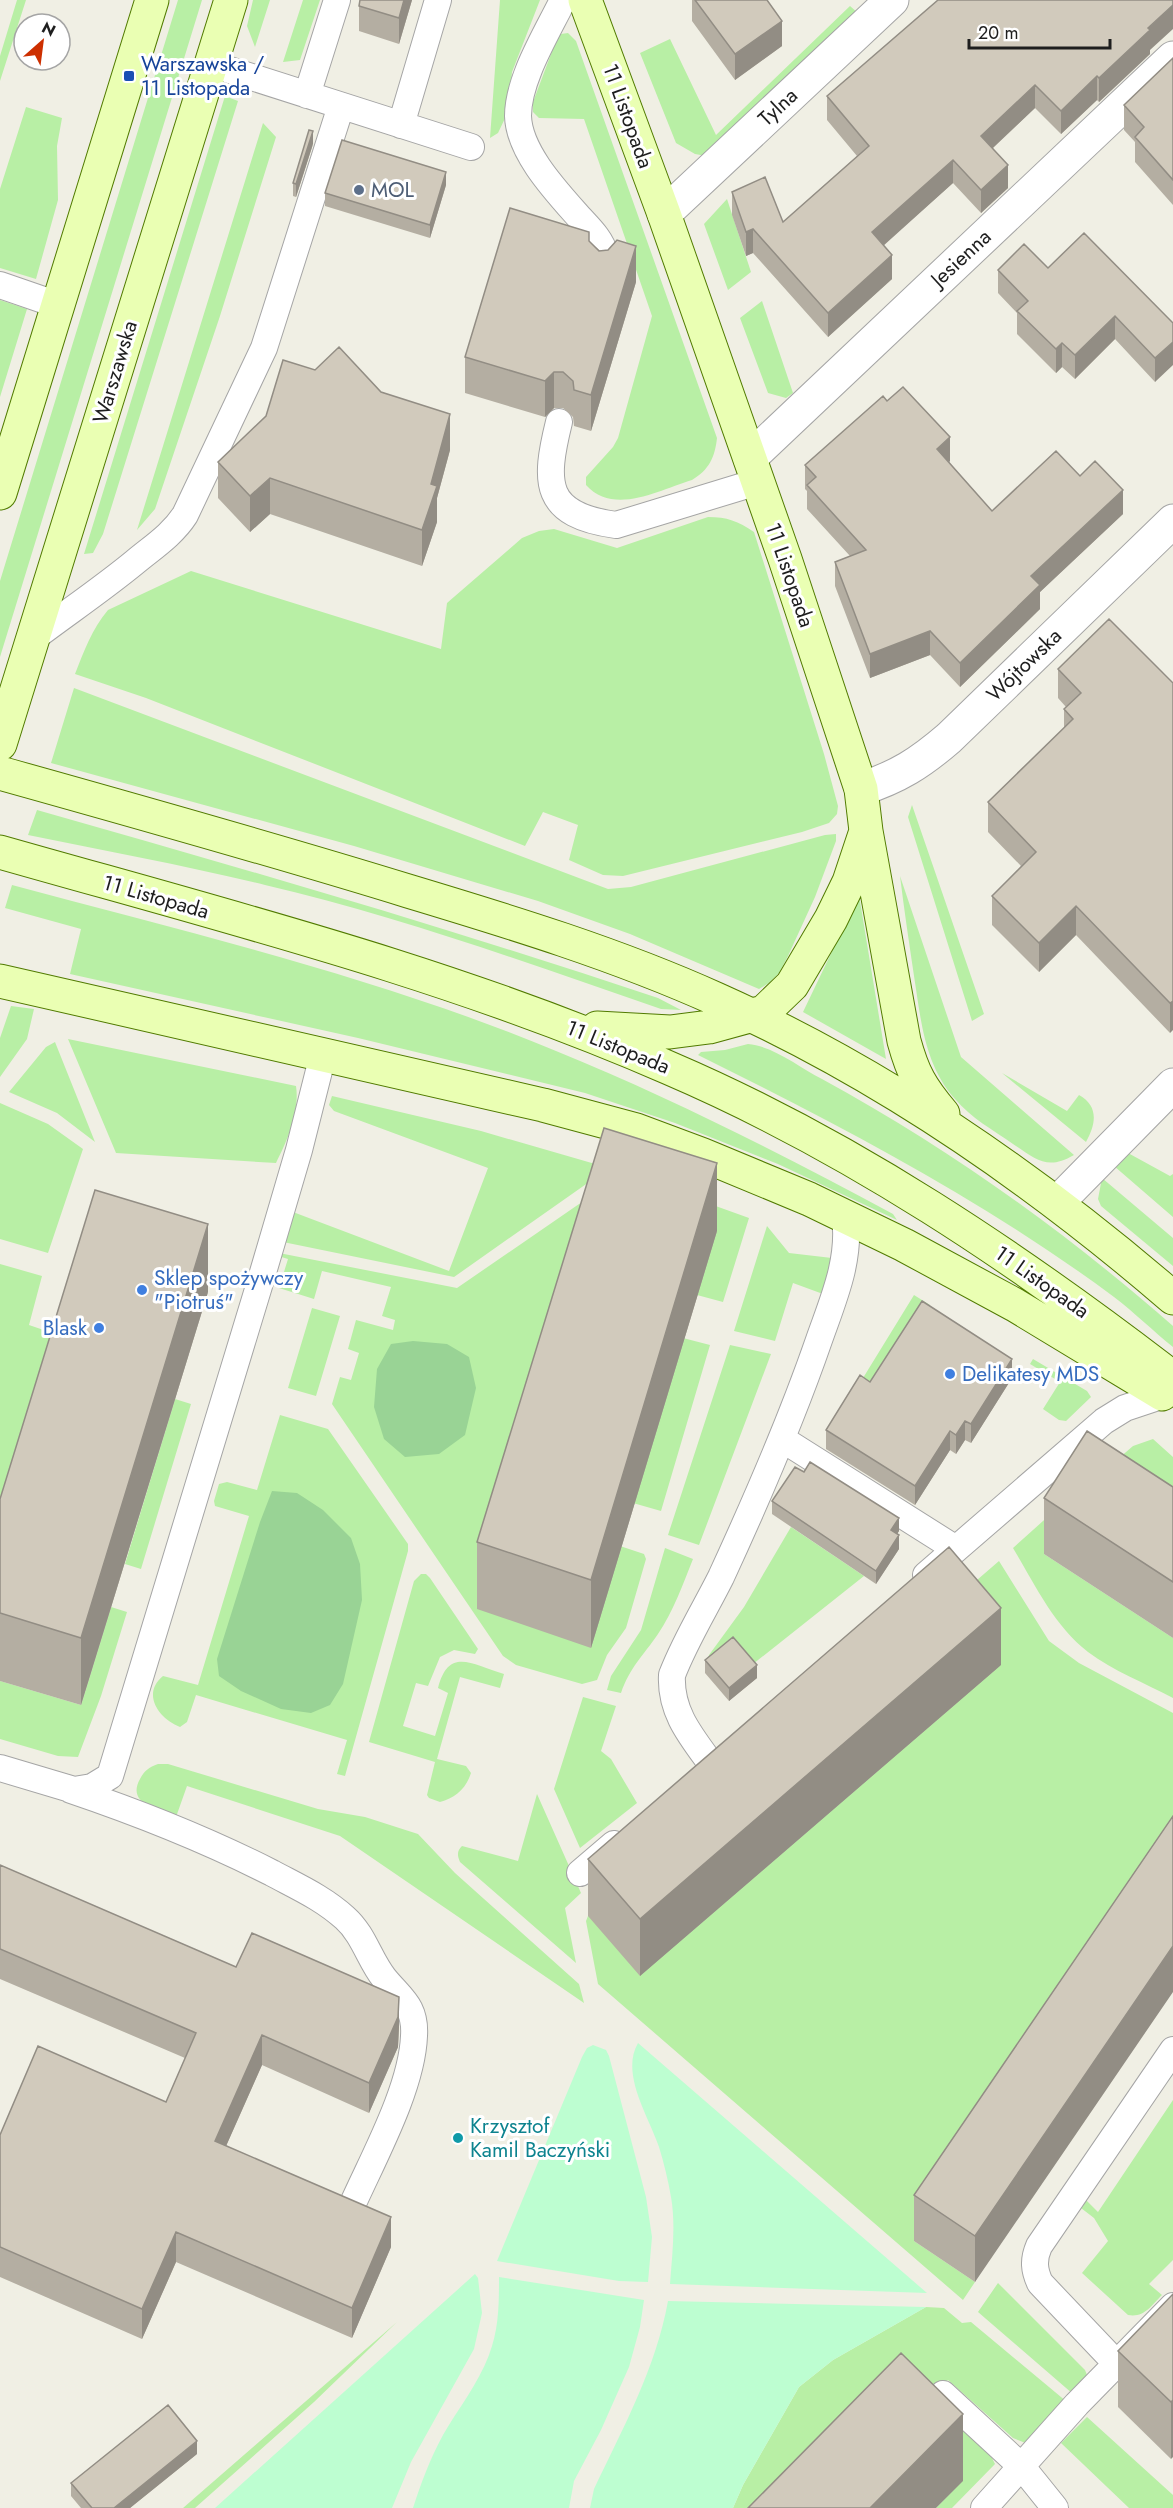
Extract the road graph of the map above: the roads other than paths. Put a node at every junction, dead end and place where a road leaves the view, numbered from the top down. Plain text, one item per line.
1 (152, 0) edge
2 (231, 0) edge
3 (337, 0) edge
4 (438, 0) edge
5 (563, 0) edge
6 (585, 0) edge
7 (892, 0) edge
8 (1173, 58) edge
9 (211, 64) junction
10 (307, 95) junction
11 (342, 106) junction
12 (401, 125) junction
13 (471, 147) dead end
14 (664, 214) junction
15 (603, 272) edge
16 (0, 285) edge
17 (58, 305) junction
18 (560, 422) dead end
19 (753, 470) junction
20 (0, 493) edge
21 (1173, 521) edge
22 (30, 640) junction
23 (0, 744) edge
24 (0, 773) edge
25 (861, 789) junction
26 (866, 831) junction
27 (0, 852) edge
28 (0, 981) edge
29 (753, 1016) junction
30 (559, 1024) junction
31 (323, 1055) junction
32 (1173, 1085) edge
33 (975, 1145) junction
34 (1057, 1203) junction
35 (845, 1216) junction
36 (1173, 1298) edge
37 (1170, 1391) edge
38 (782, 1439) junction
39 (956, 1549) junction
40 (912, 1587) edge
41 (709, 1761) edge
42 (0, 1768) edge
43 (65, 1788) junction
44 (632, 1828) edge
45 (580, 1873) dead end
46 (1173, 2050) edge
47 (350, 2210) edge
48 (1173, 2306) edge
49 (1116, 2363) junction
50 (943, 2394) edge
51 (1022, 2467) junction
52 (984, 2508) edge
53 (1055, 2508) edge

1 - 17 main road
2 - 9 main road, Warszawska
3 - 10 lane
4 - 12 lane
5 - 15 lane
6 - 14 main road, 11 Listopada
7 - 14 street, Tylna
8 - 19 street, Jesienna
9 - 10 lane
9 - 22 main road, Warszawska
10 - 11 lane
11 - 12 lane
11 - 22 lane
12 - 13 lane
14 - 19 main road, 11 Listopada
16 - 17 lane
17 - 20 main road
18 - 19 lane
19 - 25 main road, 11 Listopada
21 - 25 street, Wójtowska
22 - 23 main road, Warszawska
24 - 29 main road, 11 Listopada
25 - 26 main road, 11 Listopada
26 - 29 main road
26 - 33 main road, 11 Listopada
27 - 30 main road, 11 Listopada
28 - 31 main road
29 - 30 main road
29 - 33 main road, 11 Listopada
30 - 37 main road, 11 Listopada
31 - 35 main road
31 - 43 lane
32 - 34 street
33 - 34 main road, 11 Listopada
34 - 36 main road, 11 Listopada
35 - 37 main road
35 - 38 lane
37 - 39 lane
38 - 39 lane
38 - 41 lane
39 - 40 lane
42 - 43 lane
43 - 47 lane
44 - 45 lane
46 - 49 lane
48 - 49 lane
49 - 51 lane
50 - 51 lane
51 - 52 lane
51 - 53 lane

